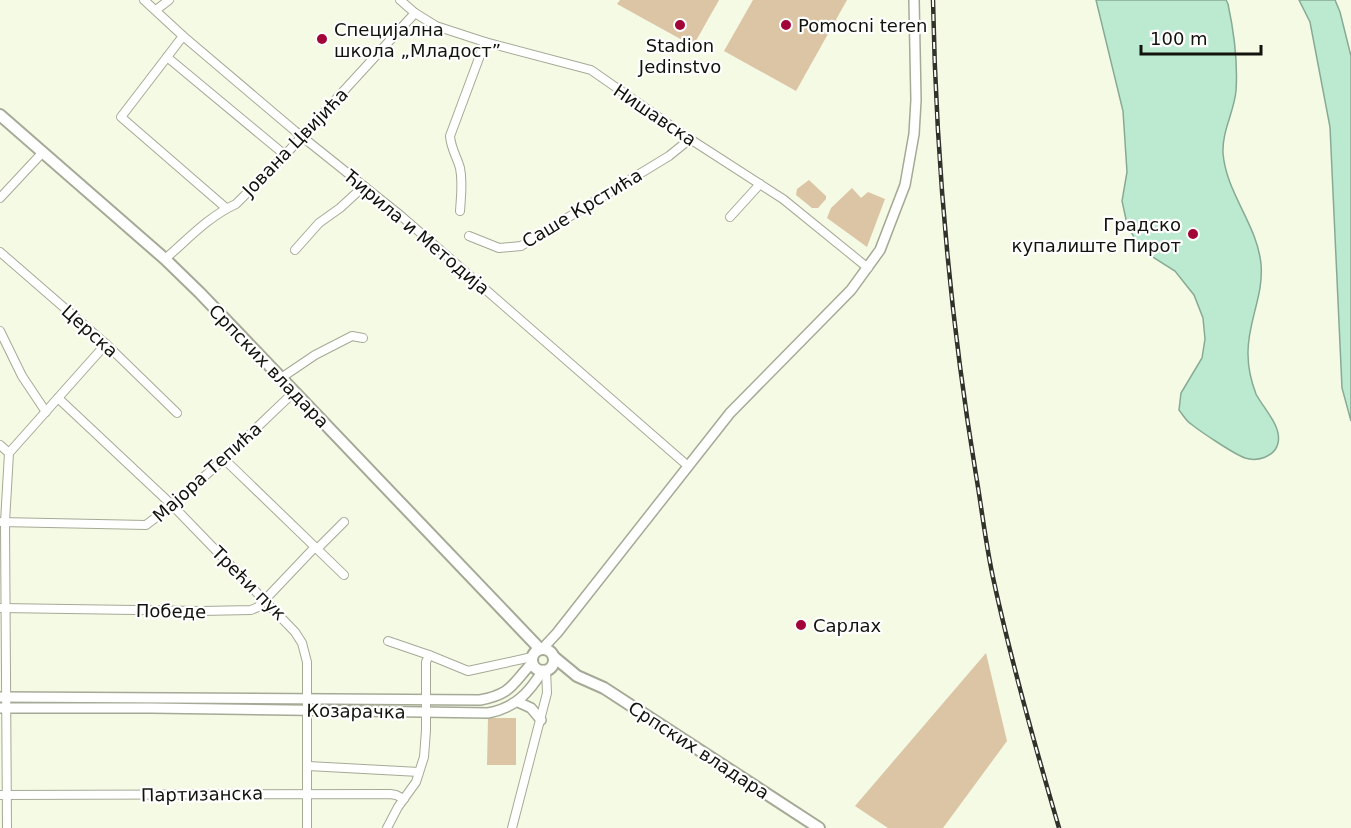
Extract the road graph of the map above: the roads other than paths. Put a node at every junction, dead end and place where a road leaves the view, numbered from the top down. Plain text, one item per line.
1 (144, 0) edge
2 (169, 0) edge
3 (400, 0) edge
4 (914, 0) edge
5 (156, 10) junction
6 (415, 14) junction
7 (183, 36) junction
8 (485, 42) junction
9 (167, 57) junction
10 (0, 115) edge
11 (301, 136) junction
12 (690, 139) junction
13 (43, 152) junction
14 (285, 154) junction
15 (760, 184) junction
16 (364, 186) junction
17 (0, 198) edge
18 (226, 208) junction
19 (460, 211) dead end
20 (730, 218) dead end
21 (469, 236) dead end
22 (295, 250) dead end
23 (0, 252) edge
24 (165, 259) junction
25 (868, 268) junction
26 (0, 331) edge
27 (363, 338) dead end
28 (106, 344) junction
29 (281, 378) junction
30 (294, 392) junction
31 (58, 398) junction
32 (46, 412) junction
33 (177, 413) dead end
34 (0, 445) edge
35 (9, 453) junction
36 (224, 459) junction
37 (688, 466) junction
38 (171, 505) junction
39 (3, 522) edge
40 (344, 522) dead end
41 (316, 548) junction
42 (344, 575) dead end
43 (265, 598) junction
44 (3, 608) edge
45 (388, 641) dead end
46 (429, 655) junction
47 (543, 659) junction
48 (152, 696) junction
49 (3, 697) edge
50 (308, 697) junction
51 (425, 698) junction
52 (518, 702) junction
53 (3, 708) edge
54 (151, 708) junction
55 (308, 710) junction
56 (425, 713) junction
57 (541, 720) junction
58 (308, 766) junction
59 (419, 772) junction
60 (308, 793) junction
61 (3, 796) edge
62 (404, 799) junction
63 (8, 828) edge
64 (308, 828) edge
65 (387, 828) edge
66 (512, 828) edge
67 (819, 828) edge

1 - 5 street, Ћирила и Методија
2 - 5 street
3 - 6 street, Нишавска
4 - 25 street
5 - 7 street, Ћирила и Методија
6 - 8 street, Нишавска
6 - 11 street, Јована Цвијића
7 - 9 street
7 - 11 street, Ћирила и Методија
8 - 12 street, Нишавска
8 - 19 street
9 - 14 street
9 - 18 street
10 - 13 main road, Српских владара
11 - 14 street, Јована Цвијића
11 - 16 street, Ћирила и Методија
12 - 15 street, Нишавска
12 - 21 street, Саше Крстића
13 - 17 street
13 - 24 main road, Српских владара
14 - 18 street, Јована Цвијића
15 - 20 street
15 - 25 street, Нишавска
16 - 22 street
16 - 37 street, Ћирила и Методија
18 - 24 street, Јована Цвијића
23 - 28 street, Церска
24 - 29 main road, Српских владара
25 - 37 street
26 - 32 street
27 - 29 street
28 - 31 street
28 - 33 street, Церска
29 - 30 main road, Српских владара
30 - 36 street, Мајора Тепића
30 - 47 main road, Српских владара
31 - 32 street
31 - 38 street, Трећи пук
32 - 35 street
34 - 35 street
35 - 39 street
36 - 38 street, Мајора Тепића
36 - 41 street
37 - 47 street
38 - 39 street, Мајора Тепића
38 - 43 street, Трећи пук
39 - 44 street
40 - 41 street, Победе
41 - 42 street
41 - 43 street, Победе
43 - 44 street, Победе
43 - 50 street, Трећи пук
44 - 49 street
45 - 46 street
46 - 47 street
46 - 51 street
47 - 51 street, Козарачка
47 - 52 street, Козарачка
47 - 57 street
47 - 67 main road, Српских владара
48 - 49 street, Козарачка
48 - 50 street, Козарачка
48 - 54 street
49 - 53 street
50 - 51 street, Козарачка
50 - 55 street, Трећи пук
51 - 56 street
52 - 56 street, Козарачка
52 - 57 street
53 - 54 street, Козарачка
53 - 61 street
54 - 55 street, Козарачка
55 - 56 street, Козарачка
55 - 58 street, Трећи пук
56 - 59 street
57 - 66 street
58 - 59 street
58 - 60 street, Трећи пук
59 - 62 street
60 - 61 street, Партизанска
60 - 62 street, Партизанска
60 - 64 street, Трећи пук
61 - 63 street
62 - 65 street

